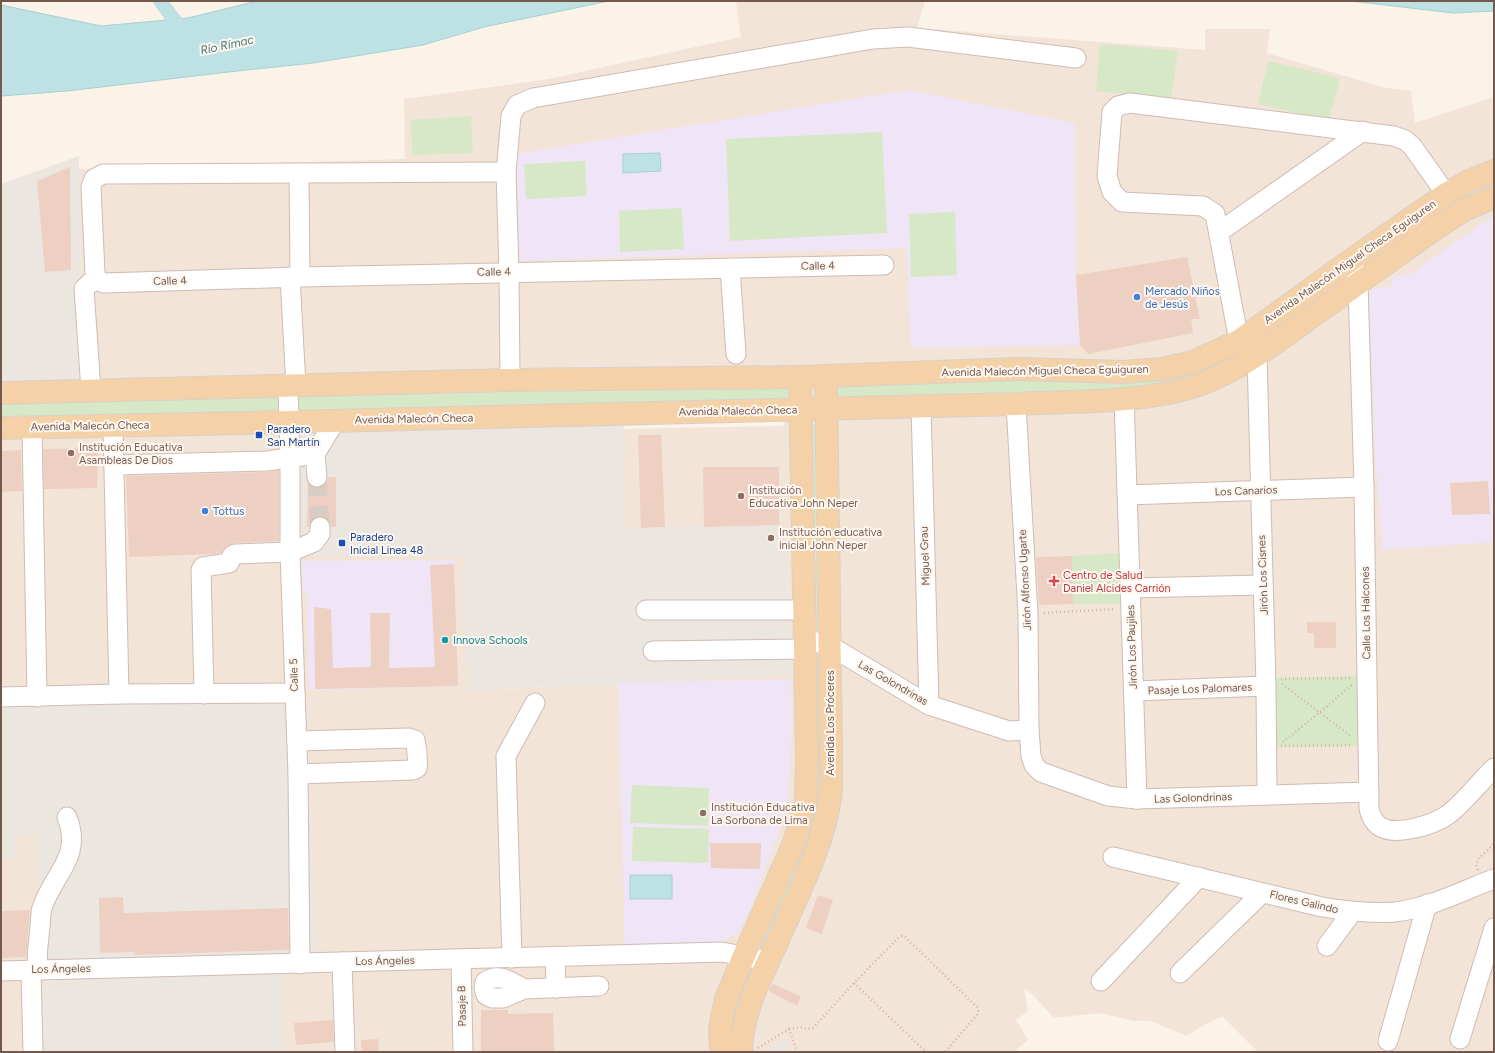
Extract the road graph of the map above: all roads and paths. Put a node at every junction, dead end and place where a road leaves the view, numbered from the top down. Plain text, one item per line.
1 (1076, 58) dead end
2 (1363, 131) junction
3 (1494, 171) edge
4 (506, 172) junction
5 (299, 173) junction
6 (1446, 194) junction
7 (1494, 197) edge
8 (1219, 232) junction
9 (1354, 258) junction
10 (884, 264) dead end
11 (730, 268) junction
12 (509, 272) junction
13 (295, 277) junction
14 (101, 281) junction
15 (1358, 283) junction
16 (1240, 341) junction
17 (736, 354) dead end
18 (1257, 356) junction
19 (826, 376) junction
20 (800, 377) junction
21 (510, 380) junction
22 (292, 386) junction
23 (91, 390) junction
24 (1, 393) edge
25 (1124, 398) junction
26 (1016, 404) junction
27 (920, 406) junction
28 (827, 408) junction
29 (802, 409) junction
30 (334, 421) junction
31 (289, 422) junction
32 (113, 426) junction
33 (32, 427) junction
34 (1, 428) edge
35 (315, 454) junction
36 (290, 457) junction
37 (114, 465) junction
38 (317, 477) tunnel mouth
39 (1364, 487) junction
40 (1261, 491) junction
41 (1127, 495) junction
42 (320, 527) tunnel mouth
43 (290, 552) junction
44 (804, 553) junction
45 (828, 554) junction
46 (1263, 585) junction
47 (1130, 588) junction
48 (1131, 609) junction
49 (646, 610) dead end
50 (805, 610) junction
51 (1028, 614) junction
52 (805, 644) junction
53 (830, 646) junction
54 (653, 651) dead end
55 (1353, 678) dead end
56 (1355, 683) dead end
57 (1266, 686) junction
58 (1134, 691) junction
59 (295, 693) junction
60 (119, 694) junction
61 (204, 694) junction
62 (1, 697) edge
63 (37, 697) junction
64 (534, 703) dead end
65 (929, 705) junction
66 (1319, 713) junction
67 (1029, 730) junction
68 (1356, 740) dead end
69 (297, 741) junction
70 (1355, 745) dead end
71 (1031, 756) joint
72 (1494, 768) edge
73 (298, 774) junction
74 (1369, 792) junction
75 (1267, 795) junction
76 (1137, 799) junction
77 (67, 817) dead end
78 (1494, 844) edge
79 (1113, 857) dead end
80 (1199, 877) junction
81 (1489, 881) edge
82 (1262, 892) junction
83 (1427, 904) junction
84 (1352, 912) junction
85 (1494, 928) edge
86 (1327, 946) dead end
87 (556, 956) junction
88 (744, 956) junction
89 (512, 958) junction
90 (461, 959) junction
91 (768, 961) junction
92 (342, 962) junction
93 (300, 964) junction
94 (34, 970) junction
95 (1, 971) edge
96 (1180, 973) dead end
97 (1101, 981) dead end
98 (854, 983) junction
99 (599, 986) dead end
100 (556, 988) junction
101 (524, 989) dead end
102 (789, 1029) junction
103 (1460, 1039) dead end
104 (1388, 1041) dead end
105 (33, 1052) edge
106 (345, 1052) edge
107 (463, 1052) edge
108 (721, 1052) edge
109 (741, 1052) edge
110 (753, 1052) edge
111 (797, 1052) edge
112 (926, 1052) edge
113 (945, 1052) edge

1 - 4 street
2 - 6 street
2 - 8 street
2 - 8 street
3 - 6 main road, Avenida Malecón Miguel Checa Eguiguren
4 - 5 street
4 - 12 street
5 - 13 street, Calle 5
5 - 14 street
6 - 9 main road, Avenida Malecón Miguel Checa Eguiguren
7 - 15 main road, Avenida Malecón Miguel Checa Eguiguren
8 - 16 street
9 - 15 street, Calle Los Halcones
9 - 16 main road, Avenida Malecón Miguel Checa Eguiguren
10 - 11 street, Calle 4
11 - 12 street, Calle 4
11 - 17 street
12 - 13 street, Calle 4
12 - 21 street
13 - 14 street, Calle 4
13 - 22 street, Calle 5
14 - 23 street
15 - 18 main road, Avenida Malecón Miguel Checa Eguiguren
15 - 39 street, Calle Los Halcones
16 - 19 main road, Avenida Malecón Miguel Checa Eguiguren
18 - 25 main road, Avenida Malecón Miguel Checa Eguiguren
18 - 40 street, Jirón Los Cisnes
19 - 20 main road
19 - 28 main road, Avenida Los Próceres
20 - 21 main road
20 - 29 main road, Avenida Los Próceres
21 - 22 main road
22 - 23 main road
22 - 31 street, Calle 5
23 - 24 main road
25 - 26 main road, Avenida Malecón Miguel Checa Eguiguren
25 - 41 street, Jirón Los Paujiles
26 - 27 main road, Avenida Malecón Miguel Checa Eguiguren
26 - 51 street, Jirón Alfonso Ugarte
27 - 28 main road, Avenida Malecón Miguel Checa Eguiguren
27 - 65 street, Miguel Grau
28 - 29 main road, Avenida Malecón Checa
28 - 45 main road, Avenida Los Próceres
29 - 30 main road, Avenida Malecón Checa
29 - 44 main road, Avenida Los Próceres
30 - 31 main road, Avenida Malecón Checa
30 - 35 street
31 - 32 main road, Avenida Malecón Checa
31 - 36 street, Calle 5
32 - 33 main road, Avenida Malecón Checa
32 - 37 street
33 - 34 main road, Avenida Malecón Checa
33 - 63 street
35 - 36 street
35 - 38 street
36 - 37 street
36 - 43 street, Calle 5
37 - 60 street
39 - 40 street, Los Canarios
39 - 74 street, Calle Los Halcones
40 - 41 street, Los Canarios
40 - 46 street, Jirón Los Cisnes
41 - 47 street, Jirón Los Paujiles
42 - 43 street
43 - 59 street, Calle 5
43 - 61 street
44 - 45 main road
44 - 50 main road, Avenida Los Próceres
45 - 53 main road, Avenida Los Próceres
46 - 47 street
46 - 57 street, Jirón Los Cisnes
47 - 48 street, Jirón Los Paujiles
48 - 51 path
48 - 58 street, Jirón Los Paujiles
49 - 50 street
50 - 52 main road, Avenida Los Próceres
51 - 67 street, Jirón Alfonso Ugarte
52 - 53 street, Las Golondrinas
52 - 54 street, Las Golondrinas
52 - 88 main road, Avenida Los Próceres
53 - 65 street, Las Golondrinas
53 - 91 main road, Avenida Los Próceres
55 - 66 path
56 - 66 path
57 - 58 street, Pasaje Los Palomares
57 - 75 street, Jirón Los Cisnes
58 - 76 street, Jirón Los Paujiles
59 - 61 street
59 - 69 street, Calle 5
60 - 61 street
60 - 63 street
62 - 63 street
64 - 89 street
65 - 67 street, Las Golondrinas
66 - 68 path
66 - 70 path
67 - 71 street, Jirón Alfonso Ugarte
69 - 73 street, Calle 5
69 - 73 street
71 - 76 street, Las Golondrinas
72 - 74 street, Calle Los Halcones
73 - 93 street, Calle 5
74 - 75 street, Las Golondrinas
75 - 76 street, Las Golondrinas
77 - 94 street
78 - 81 path
79 - 80 street, Flores Galindo
80 - 82 street, Flores Galindo
80 - 97 street
81 - 83 street, Flores Galindo
82 - 84 street, Flores Galindo
82 - 96 street
83 - 84 street, Flores Galindo
83 - 104 street
84 - 86 street
85 - 103 street
87 - 88 street, Los Ángeles
87 - 89 street, Los Ángeles
87 - 100 street
88 - 91 street, Los Ángeles
88 - 108 main road, Avenida Los Próceres
89 - 90 street, Los Ángeles
90 - 92 street, Los Ángeles
90 - 107 street, Pasaje B
91 - 109 main road, Avenida Los Próceres
92 - 93 street, Los Ángeles
92 - 106 street
93 - 94 street, Los Ángeles
94 - 95 street, Los Ángeles
94 - 105 street
98 - 102 path
98 - 112 path
98 - 113 path
99 - 100 street
100 - 101 street
102 - 110 path
102 - 111 path

